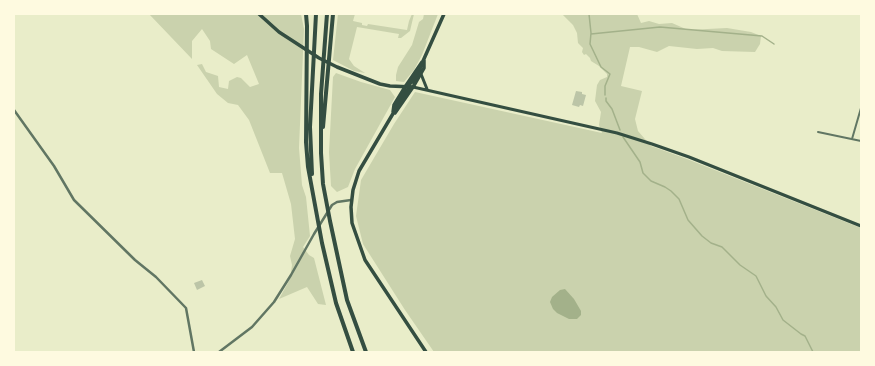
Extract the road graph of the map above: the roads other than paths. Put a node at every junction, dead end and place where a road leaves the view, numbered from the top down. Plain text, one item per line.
1 (259, 14) edge
2 (306, 14) edge
3 (316, 14) edge
4 (327, 14) edge
5 (333, 14) edge
6 (444, 14) edge
7 (424, 60) junction
8 (421, 74) junction
9 (405, 87) junction
10 (413, 87) junction
11 (427, 89) junction
12 (861, 108) edge
13 (14, 110) edge
14 (393, 115) junction
15 (818, 132) dead end
16 (852, 139) junction
17 (861, 141) edge
18 (321, 153) junction
19 (314, 194) junction
20 (352, 200) junction
21 (861, 226) edge
22 (194, 352) edge
23 (219, 352) edge
24 (353, 352) edge
25 (366, 352) edge
26 (426, 352) edge

1 - 9 main road
2 - 19 highway
3 - 19 highway
4 - 18 highway
5 - 18 highway
6 - 7 main road
7 - 8 main road
7 - 9 main road
8 - 10 main road
8 - 11 main road
9 - 10 main road
9 - 14 main road
10 - 11 main road
10 - 14 main road
11 - 21 main road
12 - 16 street
13 - 22 street
14 - 20 main road
15 - 16 street
16 - 17 street
18 - 25 highway
19 - 24 highway
20 - 23 street
20 - 26 main road

